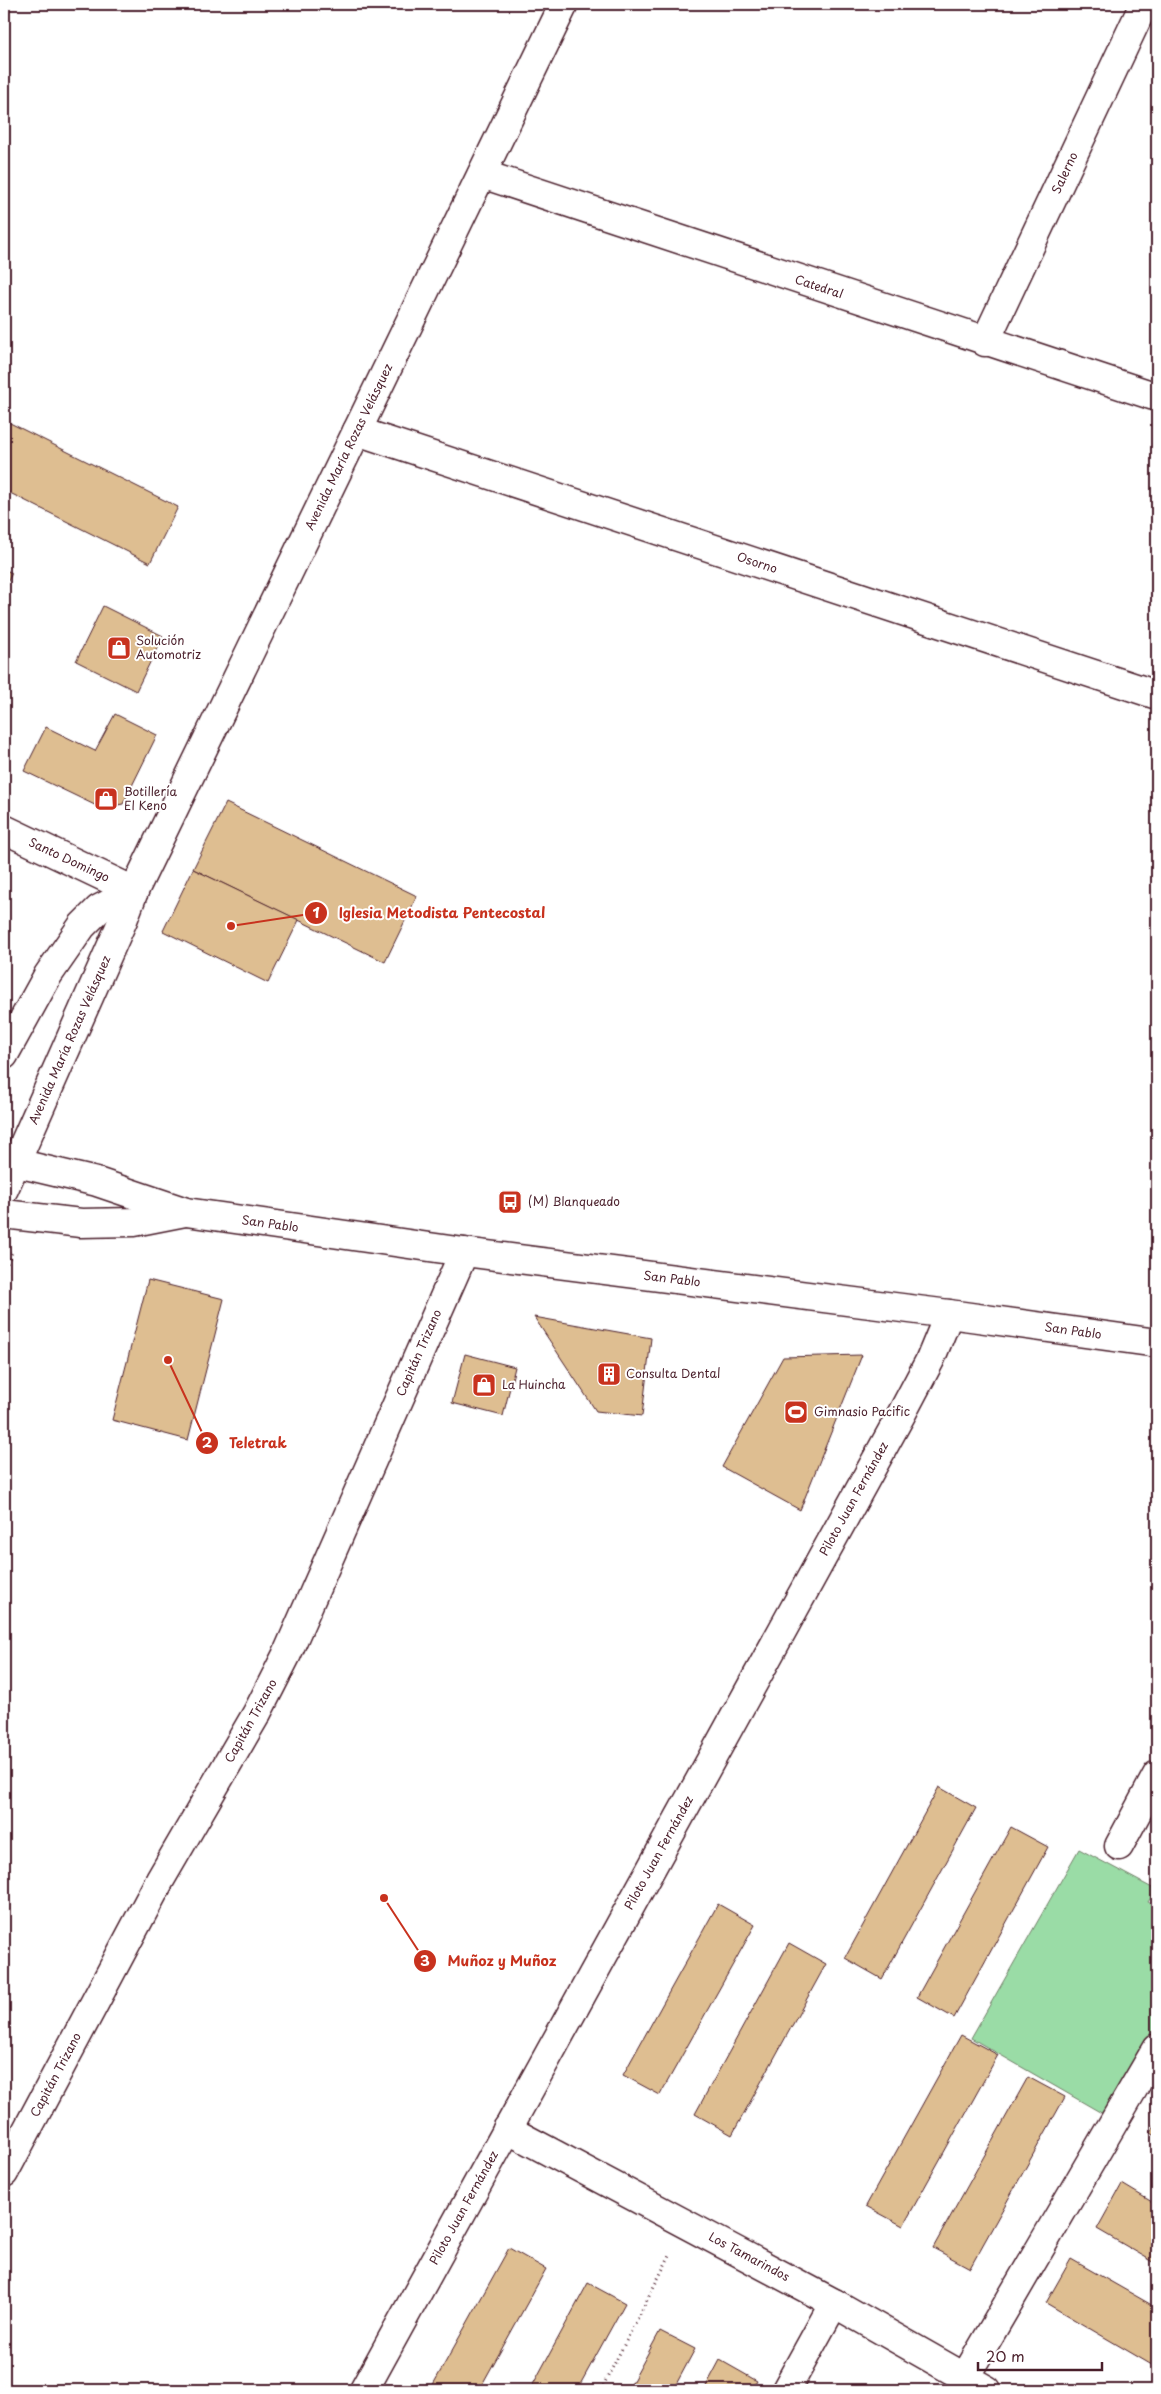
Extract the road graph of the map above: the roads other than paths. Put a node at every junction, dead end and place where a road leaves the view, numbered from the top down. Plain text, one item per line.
1 (564, 4) edge
2 (1144, 4) edge
3 (482, 174) junction
4 (985, 342) junction
5 (1157, 397) edge
6 (357, 430) junction
7 (1157, 695) edge
8 (4, 829) edge
9 (134, 890) junction
10 (4, 1055) edge
11 (10, 1161) edge
12 (4, 1189) edge
13 (186, 1212) junction
14 (4, 1214) edge
15 (464, 1252) junction
16 (949, 1314) junction
17 (1157, 1343) edge
18 (1157, 1774) edge
19 (1119, 1846) dead end
20 (1157, 2048) edge
21 (507, 2129) junction
22 (4, 2172) edge
23 (834, 2303) junction
24 (976, 2384) edge
25 (364, 2390) edge
26 (786, 2390) edge

1 - 3 street, Avenida María Rozas Velásquez
2 - 4 street, Salerno
3 - 4 street, Catedral
3 - 6 street, Avenida María Rozas Velásquez
4 - 5 street, Catedral
6 - 7 street, Osorno
6 - 9 street, Avenida María Rozas Velásquez
8 - 9 street, Santo Domingo
9 - 10 street
9 - 11 street, Avenida María Rozas Velásquez
11 - 12 street, Avenida María Rozas Velásquez
11 - 13 street, San Pablo
13 - 14 street, San Pablo
13 - 15 street, San Pablo
15 - 16 street, San Pablo
15 - 22 street, Capitán Trizano
16 - 17 street, San Pablo
16 - 21 street, Piloto Juan Fernández
18 - 19 street
20 - 24 street
21 - 23 street, Los Tamarindos
21 - 25 street, Piloto Juan Fernández
23 - 24 street, Los Tamarindos
23 - 26 street

